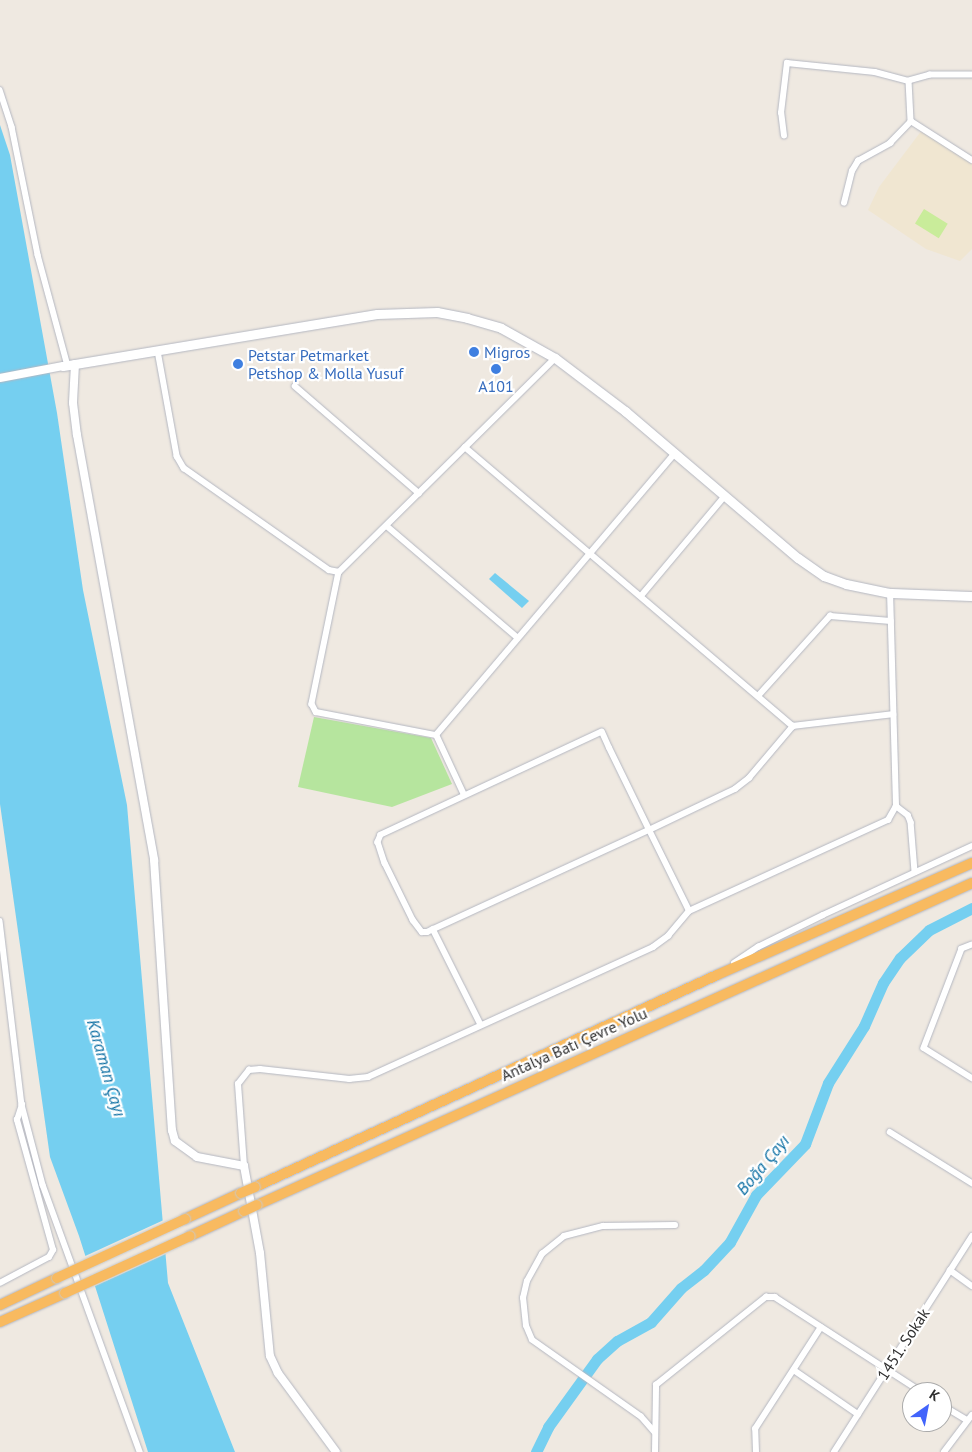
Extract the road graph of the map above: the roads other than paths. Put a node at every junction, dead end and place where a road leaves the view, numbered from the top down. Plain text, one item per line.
1 (972, 76) edge
2 (909, 81) junction
3 (0, 90) edge
4 (911, 120) junction
5 (784, 136) dead end
6 (972, 160) edge
7 (844, 202) dead end
8 (158, 351) junction
9 (555, 358) junction
10 (69, 365) junction
11 (0, 378) edge
12 (295, 386) dead end
13 (465, 446) junction
14 (675, 453) junction
15 (419, 493) junction
16 (726, 496) junction
17 (387, 526) junction
18 (590, 553) junction
19 (339, 572) junction
20 (890, 592) junction
21 (640, 596) junction
22 (972, 596) edge
23 (891, 620) junction
24 (518, 638) junction
25 (758, 696) junction
26 (893, 714) junction
27 (793, 726) junction
28 (436, 735) junction
29 (464, 795) junction
30 (896, 806) junction
31 (650, 830) junction
32 (972, 846) edge
33 (972, 863) edge
34 (915, 872) junction
35 (972, 883) edge
36 (689, 911) junction
37 (0, 921) edge
38 (433, 929) junction
39 (972, 945) edge
40 (717, 975) junction
41 (481, 1025) junction
42 (972, 1078) edge
43 (22, 1105) junction
44 (890, 1132) dead end
45 (244, 1166) junction
46 (972, 1183) edge
47 (675, 1225) dead end
48 (972, 1236) edge
49 (950, 1270) junction
50 (0, 1283) edge
51 (972, 1286) edge
52 (0, 1305) edge
53 (0, 1322) edge
54 (822, 1327) junction
55 (886, 1369) junction
56 (794, 1370) junction
57 (906, 1382) edge
58 (952, 1411) edge
59 (858, 1414) junction
60 (972, 1415) edge
61 (967, 1420) junction
62 (655, 1433) junction
63 (140, 1452) edge
64 (336, 1452) edge
65 (655, 1452) edge
66 (756, 1452) edge
67 (834, 1452) edge
68 (944, 1452) edge

1 - 2 street
2 - 4 street
2 - 5 street
3 - 10 street
4 - 6 street
4 - 7 street
8 - 9 main road
8 - 10 main road
8 - 19 street
9 - 13 street
9 - 14 main road
10 - 11 street
10 - 45 street
12 - 15 street
13 - 15 street
13 - 18 street
14 - 16 main road
14 - 18 street
15 - 17 street
16 - 20 main road
16 - 21 street
17 - 19 street
17 - 24 street
18 - 21 street
18 - 24 street
19 - 28 street
20 - 22 main road
20 - 23 street
21 - 25 street
23 - 25 street
23 - 26 street
24 - 28 street
25 - 27 street
26 - 27 street
26 - 30 street
27 - 31 street
28 - 29 street
29 - 31 street
29 - 38 street
30 - 34 street
30 - 36 street
31 - 36 street
31 - 38 street
32 - 34 street
33 - 40 highway
34 - 40 street
35 - 53 highway, Antalya Batı Çevre Yolu, bridge
36 - 41 street
37 - 43 street
38 - 41 street
39 - 42 street
40 - 52 highway, bridge
41 - 45 street
43 - 50 street
43 - 63 street
44 - 46 street
45 - 64 street
47 - 62 street
48 - 49 street, 1451. Sokak
49 - 51 street
49 - 55 street, 1451. Sokak
54 - 55 street
54 - 56 street
54 - 62 street
55 - 57 street
55 - 59 street, 1451. Sokak
56 - 59 street
56 - 66 street
58 - 61 street
59 - 67 street, 1451. Sokak
60 - 61 street
61 - 68 street
62 - 65 street

